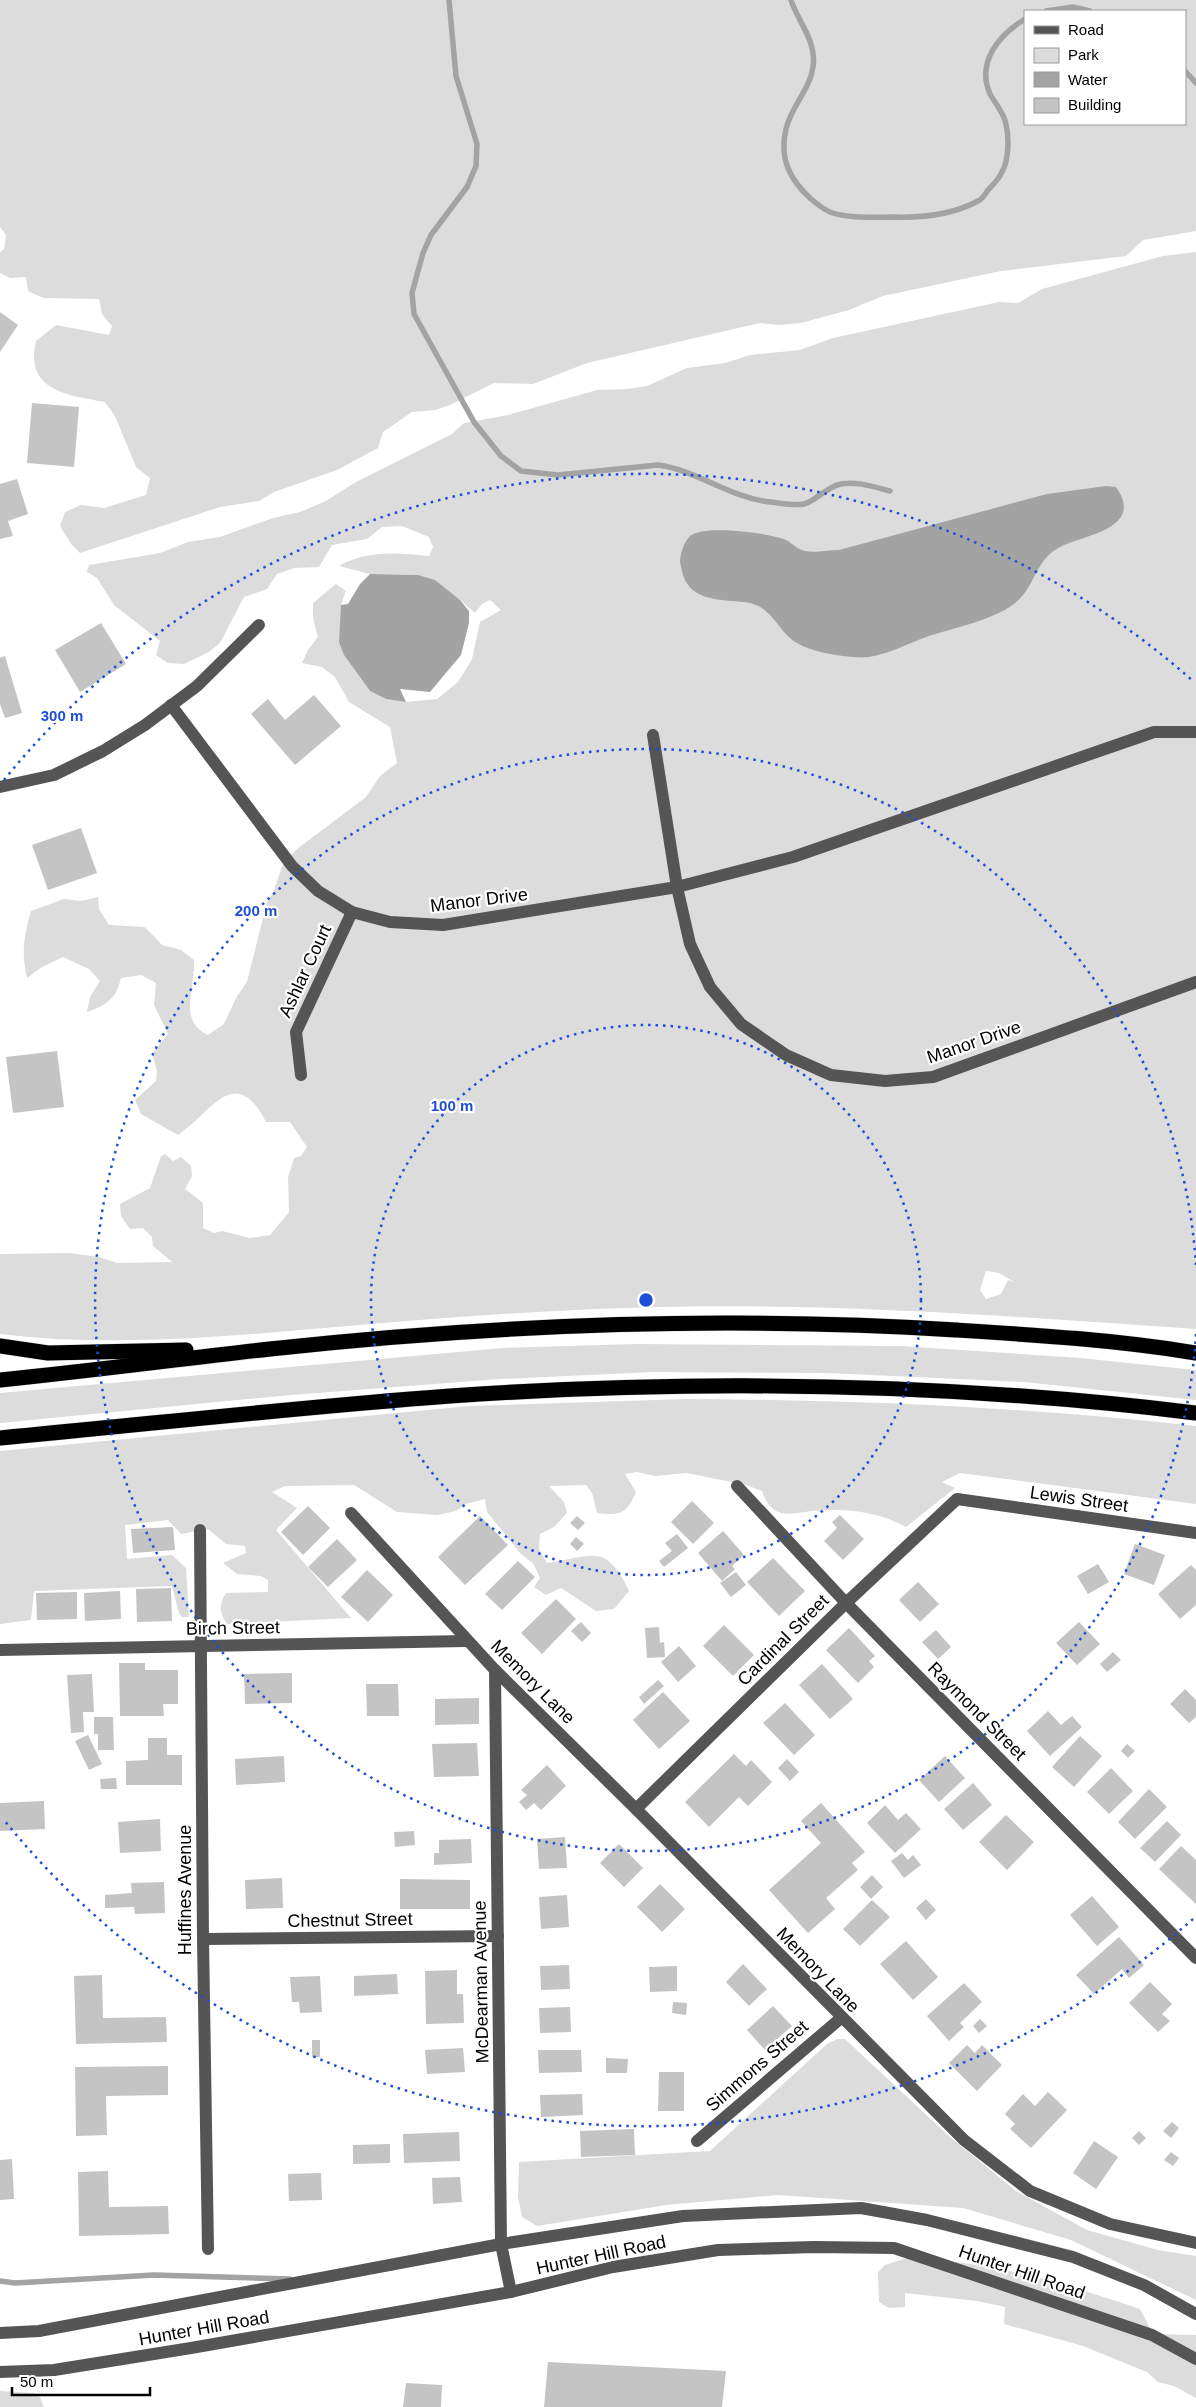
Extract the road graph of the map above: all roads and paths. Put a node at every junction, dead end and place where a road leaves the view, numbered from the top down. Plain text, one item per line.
1 (259, 625) dead end
2 (171, 705) junction
3 (1196, 732) edge
4 (653, 735) dead end
5 (0, 788) edge
6 (677, 887) junction
7 (352, 912) junction
8 (1196, 982) edge
9 (301, 1075) dead end
10 (0, 1346) edge
11 (1196, 1346) edge
12 (1160, 1347) junction
13 (272, 1349) junction
14 (1196, 1353) edge
15 (0, 1380) edge
16 (1196, 1413) edge
17 (0, 1438) edge
18 (738, 1486) dead end
19 (957, 1499) joint
20 (351, 1513) dead end
21 (200, 1530) dead end
22 (1196, 1534) edge
23 (846, 1603) junction
24 (466, 1641) junction
25 (201, 1646) junction
26 (0, 1650) edge
27 (495, 1670) junction
28 (636, 1809) junction
29 (498, 1936) junction
30 (203, 1939) junction
31 (1196, 1958) edge
32 (841, 2018) junction
33 (697, 2141) dead end
34 (1196, 2243) edge
35 (501, 2244) junction
36 (208, 2249) dead end
37 (511, 2292) junction
38 (1196, 2314) edge
39 (0, 2333) edge
40 (1196, 2359) edge
41 (0, 2372) edge

1 - 2 street
2 - 5 street
2 - 7 street, Manor Drive
3 - 6 street, Manor Drive
4 - 6 street
6 - 7 street, Manor Drive
6 - 8 street, Manor Drive
7 - 9 street, Ashlar Court
10 - 13 highway
11 - 12 highway
12 - 13 highway
12 - 14 highway
13 - 15 highway
16 - 17 highway
18 - 23 street, Raymond Street
19 - 22 street, Lewis Street
19 - 23 street, Cardinal Street
20 - 24 street, Memory Lane
21 - 25 street, Huffines Avenue
23 - 28 street, Cardinal Street
23 - 31 street, Raymond Street
24 - 25 street, Birch Street
24 - 27 street, Memory Lane
25 - 26 street, Birch Street
25 - 30 street, Huffines Avenue
27 - 28 street, Memory Lane
27 - 29 street, McDearman Avenue
28 - 32 street, Memory Lane
29 - 30 street, Chestnut Street
29 - 35 street, McDearman Avenue
30 - 36 street, Huffines Avenue
32 - 33 street, Simmons Street
32 - 34 street, Memory Lane
35 - 37 street, McDearman Avenue
35 - 38 street, Hunter Hill Road
35 - 39 street, Hunter Hill Road
37 - 40 street, Hunter Hill Road
37 - 41 street, Hunter Hill Road

